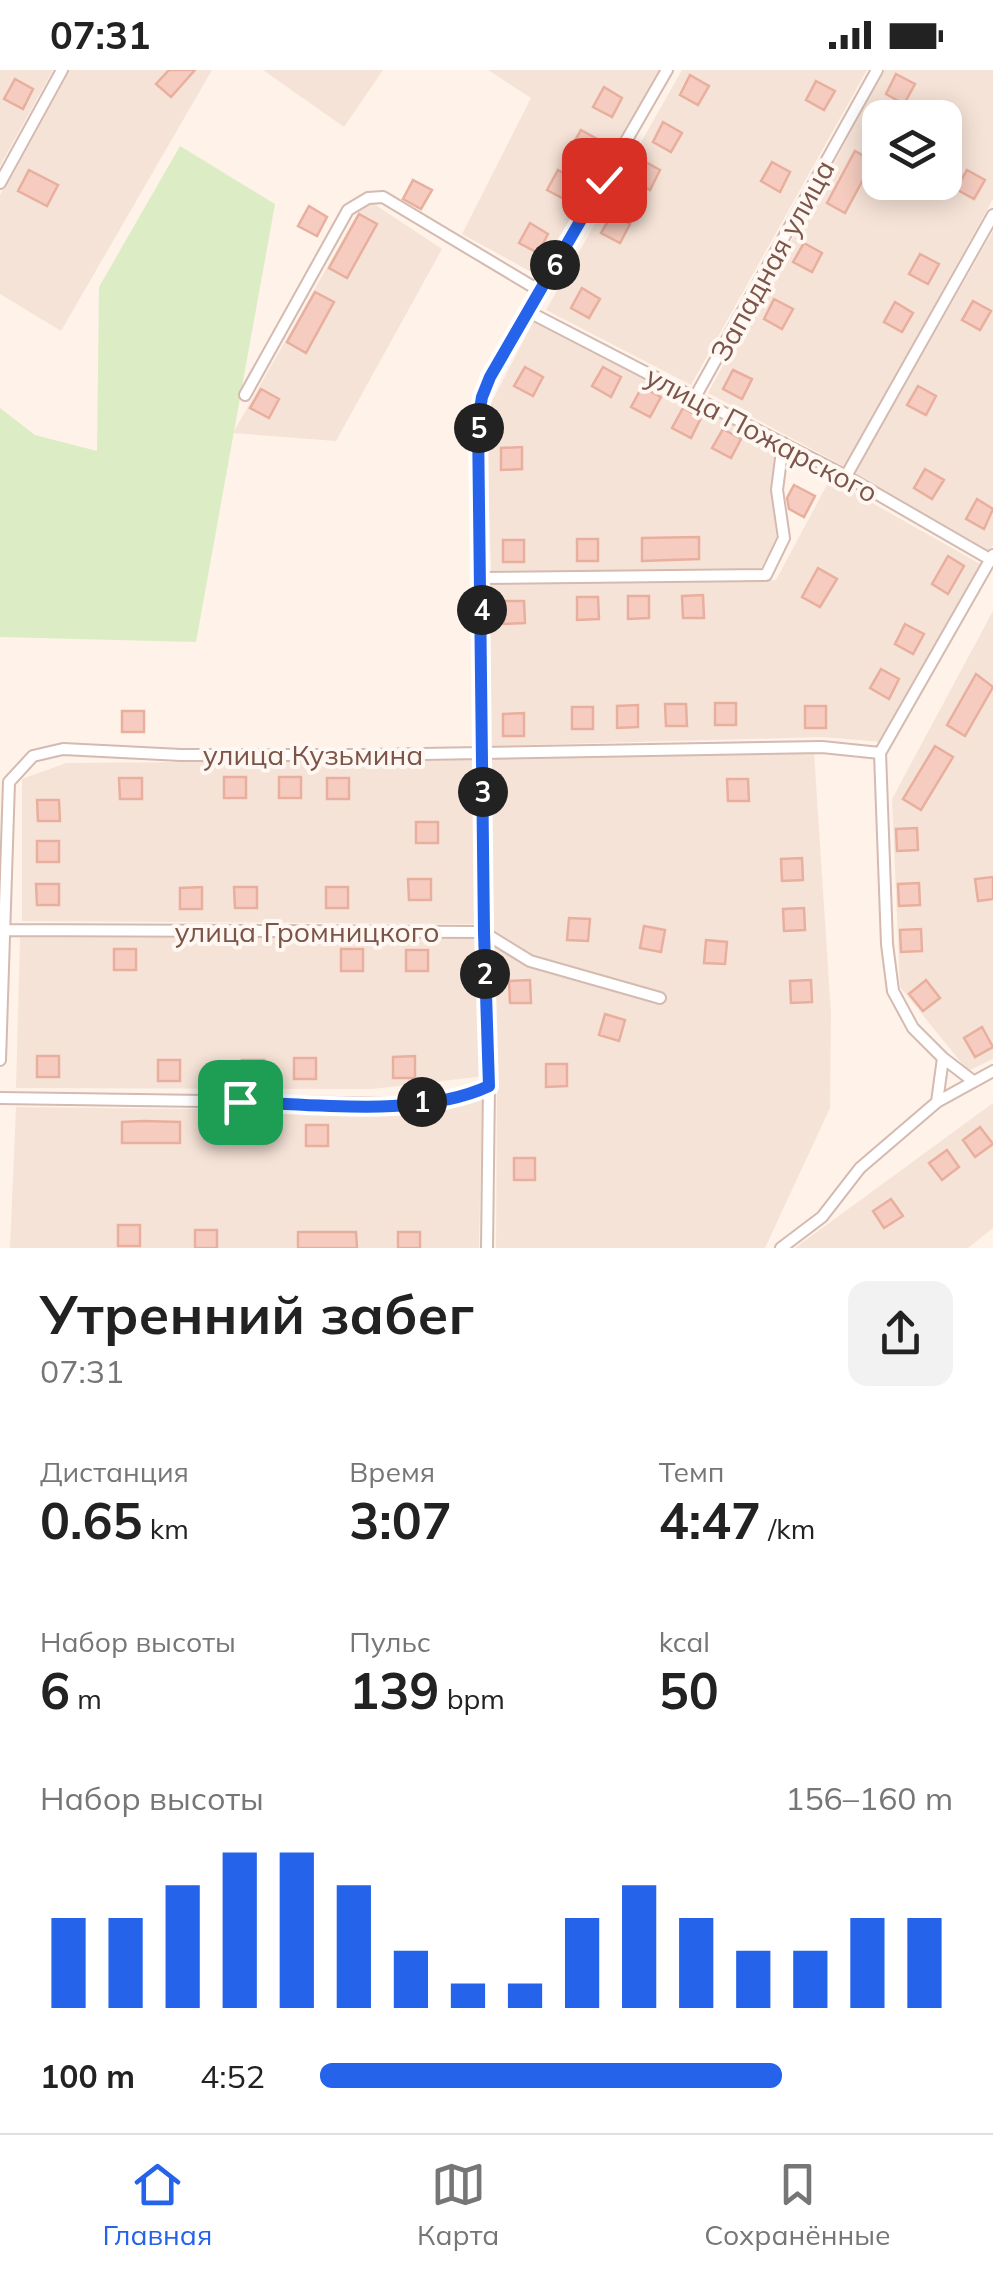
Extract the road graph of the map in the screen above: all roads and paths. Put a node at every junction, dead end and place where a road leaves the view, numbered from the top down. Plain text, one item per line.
1 (62, 70) edge
2 (667, 70) edge
3 (877, 70) edge
4 (0, 183) edge
5 (993, 215) edge
6 (540, 291) junction
7 (529, 312) junction
8 (244, 395) dead end
9 (695, 397) junction
10 (783, 443) junction
11 (846, 476) junction
12 (992, 558) edge
13 (482, 578) junction
14 (482, 752) junction
15 (880, 753) junction
16 (4, 778) edge
17 (3, 930) edge
18 (484, 932) junction
19 (660, 998) dead end
20 (942, 1058) junction
21 (0, 1060) edge
22 (993, 1071) edge
23 (974, 1081) junction
24 (489, 1086) junction
25 (0, 1098) edge
26 (937, 1102) junction
27 (487, 1248) edge
28 (781, 1248) edge

1 - 4 street
2 - 6 street
3 - 9 street, Западная улица
5 - 11 street
6 - 7 street
6 - 8 street
7 - 9 street, улица Пожарского
7 - 13 street
9 - 10 street, улица Пожарского
10 - 11 street, улица Пожарского
10 - 13 street
11 - 12 street, улица Пожарского
12 - 15 street
13 - 14 street
14 - 15 street, улица Кузьмина
14 - 16 street, улица Кузьмина
14 - 18 street
15 - 20 street
16 - 17 street
17 - 18 street, улица Громницкого
17 - 21 street
18 - 19 street
18 - 24 street
20 - 23 street
20 - 26 street
22 - 23 street
23 - 26 street
24 - 25 street
24 - 27 street
26 - 28 street

